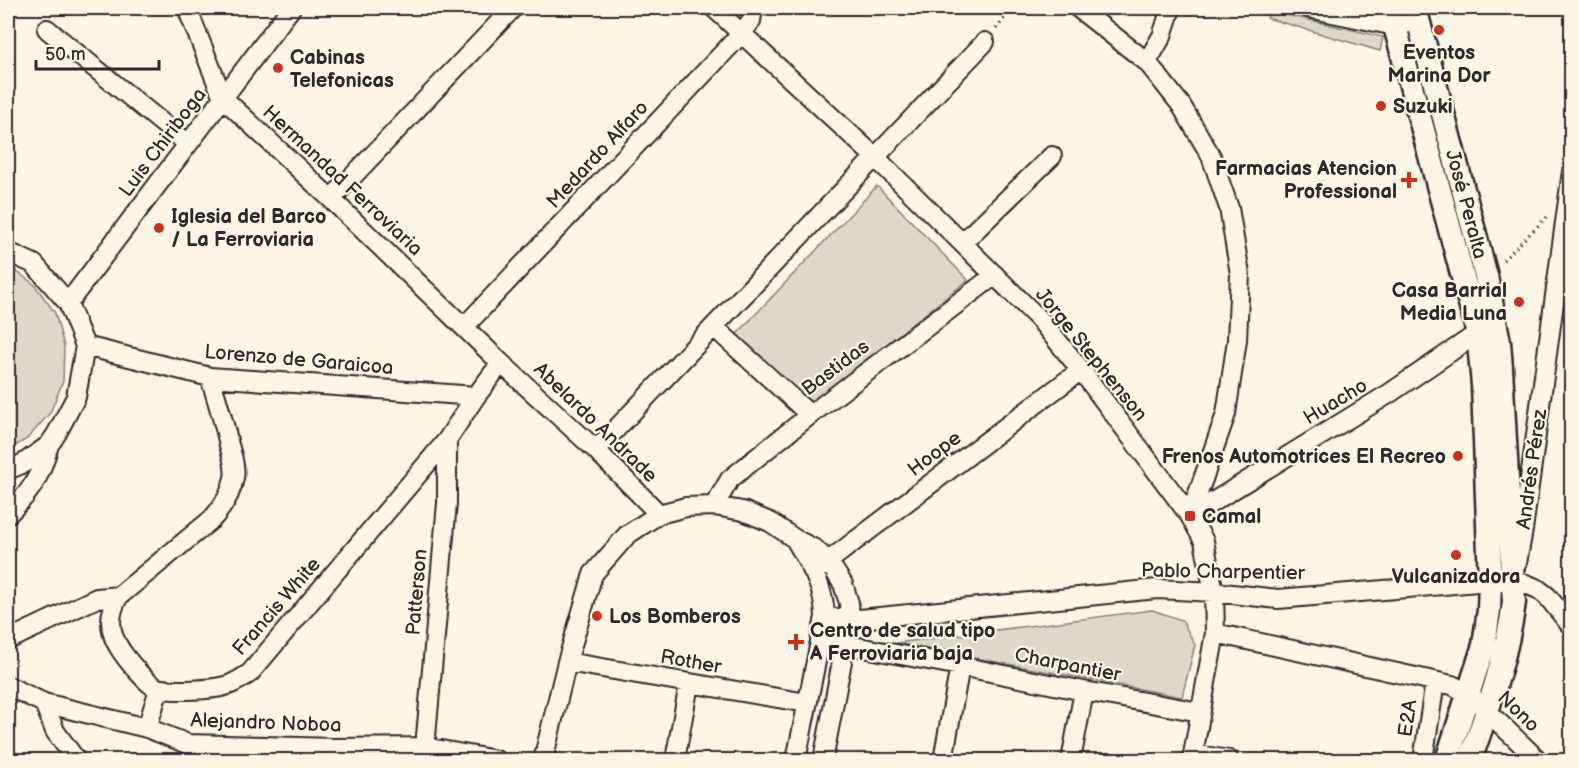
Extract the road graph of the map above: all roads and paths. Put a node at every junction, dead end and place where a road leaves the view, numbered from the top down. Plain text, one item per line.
1 (187, 8) edge
2 (291, 8) edge
3 (513, 8) edge
4 (714, 8) edge
5 (753, 8) edge
6 (1013, 8) edge
7 (1078, 8) edge
8 (1171, 8) edge
9 (1308, 8) edge
10 (1417, 14) edge
11 (1393, 17) edge
12 (47, 29) dead end
13 (742, 33) junction
14 (985, 42) joint
15 (1147, 62) junction
16 (223, 99) junction
17 (188, 144) junction
18 (875, 156) junction
19 (1052, 156) dead end
20 (1572, 171) edge
21 (1567, 197) junction
22 (331, 199) junction
23 (962, 243) junction
24 (8, 252) edge
25 (995, 275) junction
26 (1486, 276) junction
27 (68, 303) junction
28 (1493, 311) junction
29 (464, 327) junction
30 (714, 327) junction
31 (1478, 333) junction
32 (85, 346) junction
33 (501, 363) junction
34 (1081, 370) junction
35 (210, 377) junction
36 (476, 396) junction
37 (810, 415) junction
38 (447, 440) junction
39 (49, 445) junction
40 (596, 450) junction
41 (8, 470) edge
42 (714, 506) junction
43 (8, 514) edge
44 (659, 514) junction
45 (1190, 516) junction
46 (821, 567) junction
47 (1490, 581) junction
48 (1513, 583) junction
49 (1215, 592) junction
50 (119, 596) junction
51 (825, 617) junction
52 (850, 620) junction
53 (1572, 627) edge
54 (1215, 633) junction
55 (8, 640) edge
56 (821, 640) junction
57 (846, 645) junction
58 (567, 662) junction
59 (960, 666) junction
60 (1435, 682) junction
61 (689, 684) junction
62 (8, 687) edge
63 (159, 689) junction
64 (1084, 691) junction
65 (1469, 694) junction
66 (44, 703) junction
67 (807, 704) junction
68 (1200, 711) junction
69 (1487, 711) junction
70 (147, 728) junction
71 (425, 747) junction
72 (333, 754) edge
73 (1193, 757) edge
74 (76, 760) edge
75 (496, 760) edge
76 (543, 760) edge
77 (675, 760) edge
78 (796, 760) edge
79 (823, 760) edge
80 (943, 760) edge
81 (1071, 760) edge
82 (1229, 760) edge
83 (1423, 760) edge
84 (1447, 760) edge
85 (1470, 760) edge
86 (1538, 760) edge

1 - 16 street, Hermandad Ferroviaria
2 - 16 street, Luis Chiriboga
3 - 22 street
4 - 13 street, Jorge Stephenson
5 - 13 street, Medardo Alfaro
6 - 14 path
7 - 15 street
8 - 15 street
9 - 11 street
10 - 11 street
10 - 26 main road, José Peralta
11 - 31 main road, José Peralta
12 - 17 street
13 - 18 street, Jorge Stephenson
13 - 29 street, Medardo Alfaro
14 - 18 street
15 - 45 street
16 - 17 street, Luis Chiriboga
16 - 22 street, Hermandad Ferroviaria
17 - 27 street, Luis Chiriboga
18 - 23 street, Jorge Stephenson
18 - 30 street
19 - 23 street
20 - 21 street, Andrés Pérez
21 - 26 path
21 - 48 street, Andrés Pérez
22 - 29 street, Hermandad Ferroviaria
23 - 25 street, Jorge Stephenson
24 - 27 street
25 - 34 street, Jorge Stephenson
25 - 37 street, Bastidas
26 - 28 main road, José Peralta
27 - 32 street
28 - 31 street, Huacho
28 - 48 main road, José Peralta
29 - 33 street, Hermandad Ferroviaria
30 - 37 street
30 - 40 street
31 - 45 street, Huacho
31 - 47 main road, José Peralta
32 - 35 street, Lorenzo de Garaicoa
32 - 39 street
33 - 36 street, Francis White
33 - 40 street, Abelardo Andrade
34 - 45 street, Jorge Stephenson
34 - 46 street, Hoope
35 - 36 street, Lorenzo de Garaicoa
35 - 50 street
36 - 38 street, Francis White
37 - 42 street, Bastidas
38 - 63 street, Francis White
38 - 71 street, Patterson
39 - 41 street
39 - 43 street
40 - 44 street, Abelardo Andrade
42 - 44 street
42 - 46 street
44 - 58 street
45 - 49 street, Jorge Stephenson
46 - 51 street
46 - 52 street
47 - 48 street, Pablo Charpentier
47 - 49 street, Pablo Charpentier
47 - 65 main road
48 - 53 street, Pablo Charpentier
48 - 69 main road, Andrés Pérez
49 - 52 street, Pablo Charpentier
49 - 54 street, Jorge Stephenson
50 - 55 street
50 - 63 street
51 - 52 street, Pablo Charpentier
51 - 56 street
52 - 57 street
54 - 60 street
54 - 68 street, Jorge Stephenson
56 - 57 street, Charpantier
56 - 67 street
57 - 59 street, Charpantier
57 - 79 street
58 - 61 street, Rother
58 - 76 street
59 - 64 street, Charpantier
59 - 80 street
60 - 65 street
60 - 83 street, E2A
61 - 67 street, Rother
61 - 77 street
62 - 66 street, Alejandro Noboa
63 - 70 street
64 - 68 street, Charpantier
64 - 81 street
65 - 69 street, Nono
65 - 84 main road
66 - 70 street, Alejandro Noboa
66 - 74 street
67 - 78 street
68 - 73 street, Jorge Stephenson
69 - 85 main road, Andrés Pérez
69 - 86 street, Nono
70 - 72 street, Alejandro Noboa
71 - 72 street, Alejandro Noboa
71 - 75 street, Alejandro Noboa
73 - 82 street

